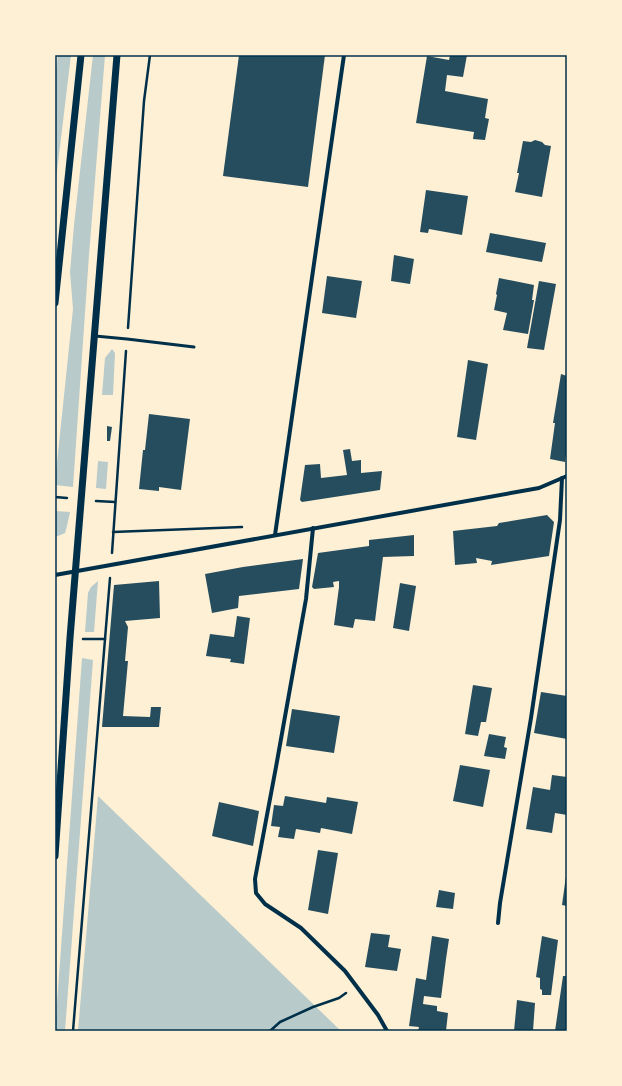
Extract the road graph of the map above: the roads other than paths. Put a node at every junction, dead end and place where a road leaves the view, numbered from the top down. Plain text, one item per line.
1 (81, 55) edge
2 (117, 55) edge
3 (344, 55) edge
4 (55, 303) edge
5 (95, 336) junction
6 (194, 347) dead end
7 (567, 476) edge
8 (562, 478) junction
9 (313, 528) junction
10 (275, 535) junction
11 (76, 571) junction
12 (55, 575) edge
13 (55, 856) edge
14 (498, 923) dead end
15 (387, 1031) edge

1 - 4 street
2 - 5 street
3 - 10 street
5 - 6 lane
5 - 11 street
7 - 8 street
8 - 9 street
8 - 14 street
9 - 10 street
9 - 15 street
10 - 11 street
11 - 12 street
11 - 13 street

